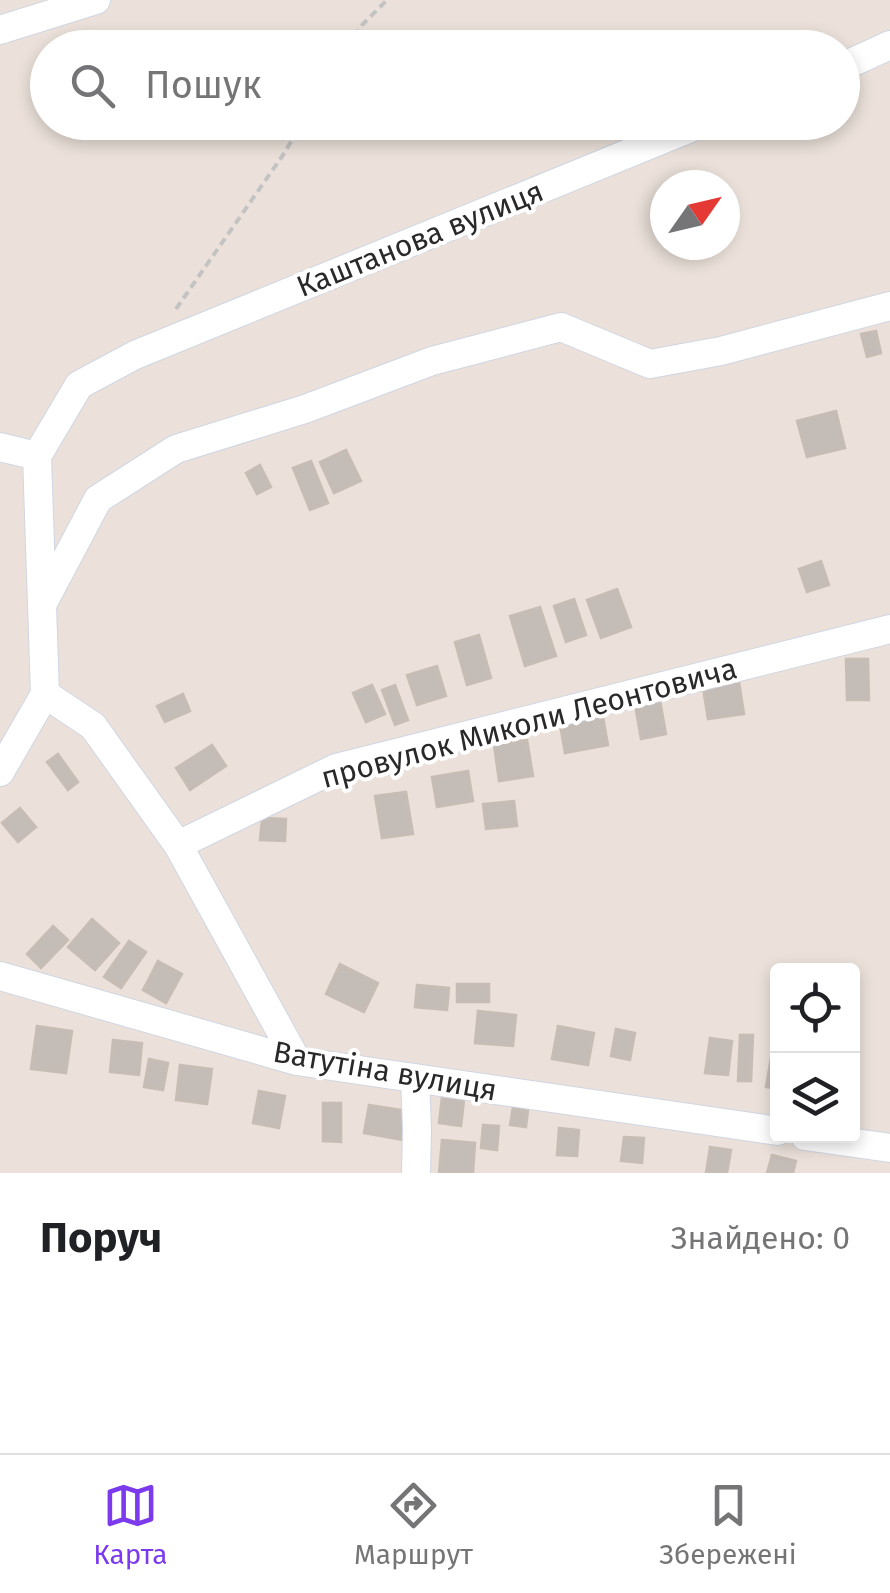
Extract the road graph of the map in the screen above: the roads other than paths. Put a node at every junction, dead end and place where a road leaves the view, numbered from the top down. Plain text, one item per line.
1 (96, 0) edge
2 (0, 30) edge
3 (890, 46) edge
4 (860, 59) edge
5 (662, 140) edge
6 (890, 306) edge
7 (0, 447) edge
8 (37, 456) junction
9 (42, 605) junction
10 (890, 629) edge
11 (45, 694) junction
12 (0, 772) edge
13 (178, 845) junction
14 (0, 976) edge
15 (297, 1060) junction
16 (415, 1078) junction
17 (770, 1131) edge
18 (855, 1143) edge
19 (890, 1148) edge
20 (416, 1173) edge

1 - 2 street
3 - 4 street
5 - 8 street, Каштанова вулиця
6 - 9 street
7 - 8 street
8 - 9 street
9 - 11 street
10 - 13 street, провулок Миколи Леонтовича
11 - 12 street
11 - 13 street
13 - 15 street
14 - 15 street, Ватутіна вулиця
15 - 16 street, Ватутіна вулиця
16 - 17 street, Ватутіна вулиця
16 - 20 street
18 - 19 street

